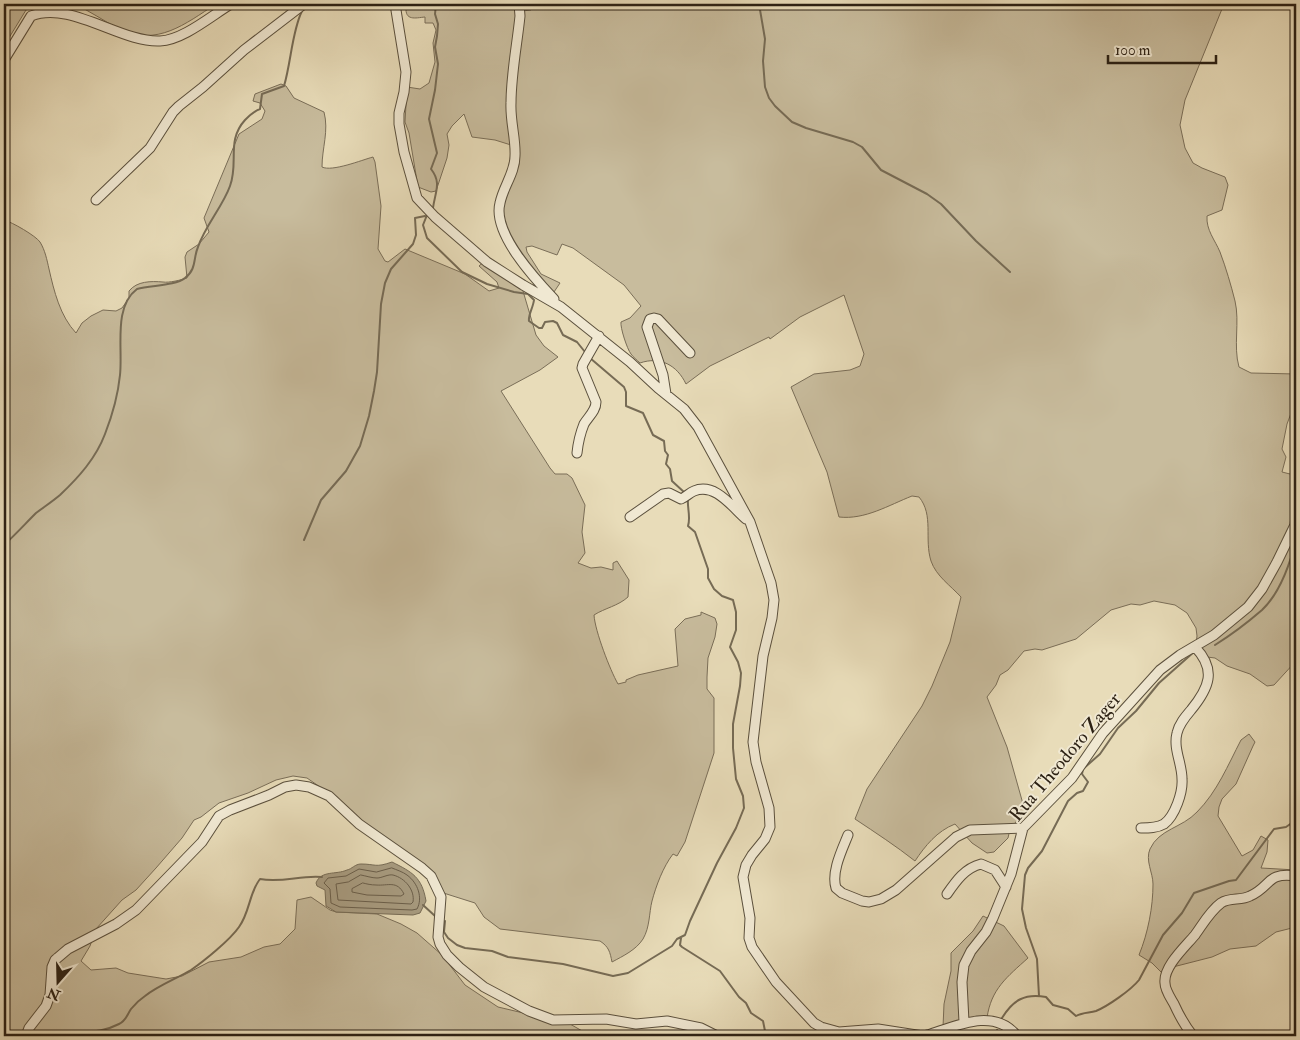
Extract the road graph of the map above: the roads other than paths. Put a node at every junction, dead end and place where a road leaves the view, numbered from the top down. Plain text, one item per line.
1 (231, 4) edge
2 (304, 4) edge
3 (396, 4) edge
4 (519, 4) edge
5 (4, 60) edge
6 (96, 200) dead end
7 (561, 307) junction
8 (599, 336) junction
9 (690, 353) dead end
10 (666, 394) junction
11 (577, 453) dead end
12 (630, 517) dead end
13 (1296, 517) edge
14 (750, 522) junction
15 (1195, 647) junction
16 (1023, 828) junction
17 (1141, 828) dead end
18 (848, 835) dead end
19 (1296, 876) edge
20 (1006, 887) junction
21 (947, 894) dead end
22 (964, 1022) junction
23 (26, 1036) edge
24 (717, 1036) edge
25 (1017, 1036) edge
26 (1193, 1036) edge

1 - 5 street
2 - 6 street
3 - 7 street
4 - 7 street
7 - 8 street
8 - 10 street
8 - 11 street
9 - 10 street
10 - 14 street
12 - 14 street
13 - 15 street, Rua Theodoro Zager
14 - 22 street
15 - 16 street, Rua Theodoro Zager
15 - 17 street
16 - 18 street
16 - 20 street, Rua Theodoro Zager
19 - 26 street
20 - 21 street
20 - 22 street, Rua Theodoro Zager
22 - 25 street
23 - 24 street

